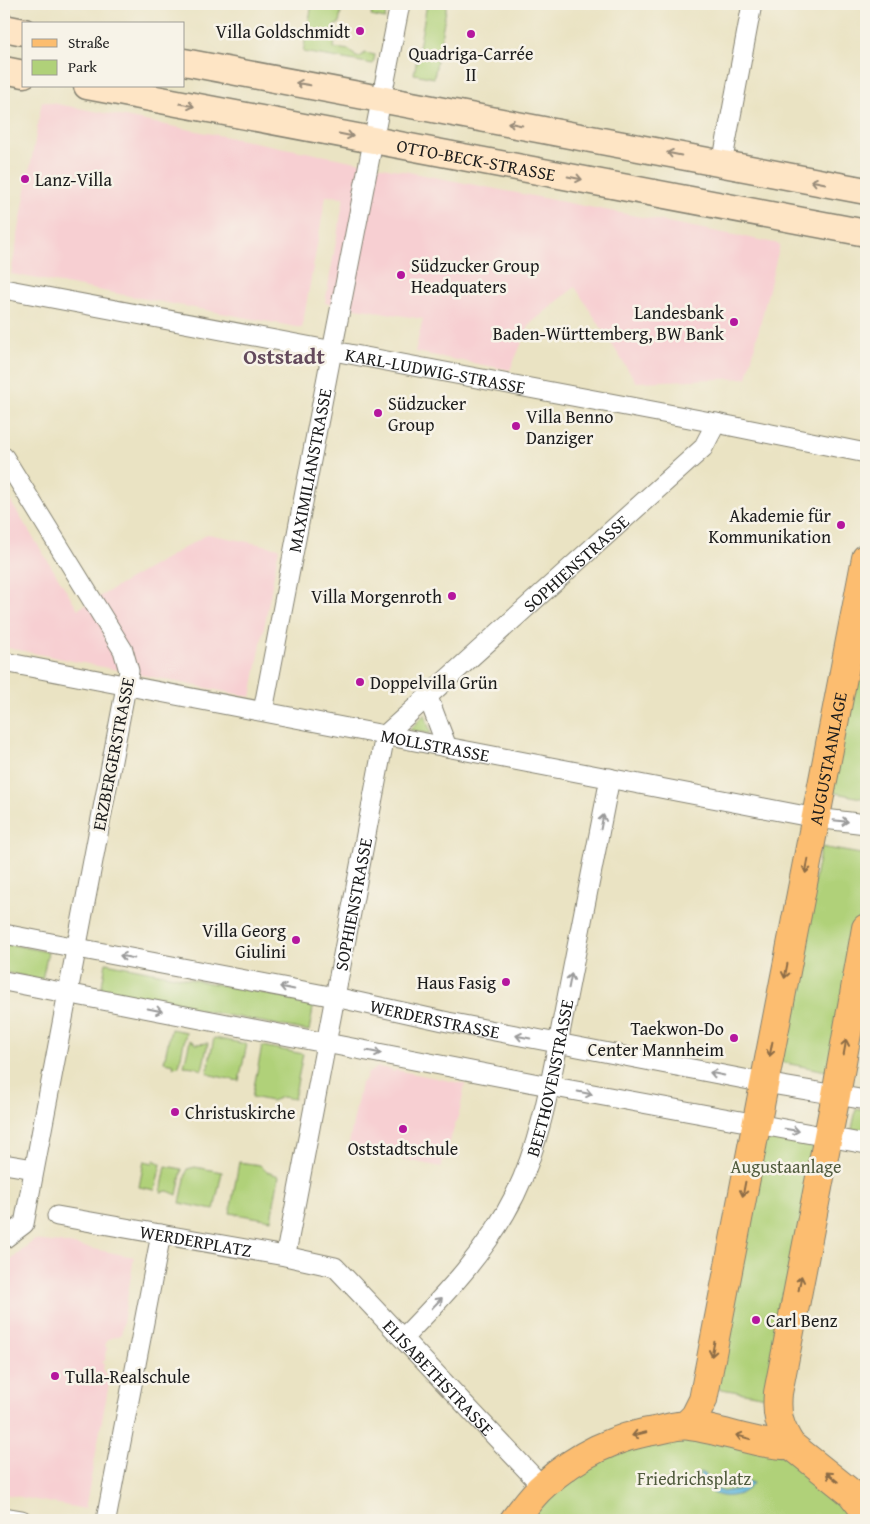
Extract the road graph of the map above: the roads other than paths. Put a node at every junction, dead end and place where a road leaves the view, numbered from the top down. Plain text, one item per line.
1 (400, 4) edge
2 (752, 4) edge
3 (4, 28) edge
4 (22, 32) edge
5 (185, 62) edge
6 (4, 70) edge
7 (22, 74) edge
8 (98, 88) edge
9 (382, 98) junction
10 (374, 140) junction
11 (722, 164) junction
12 (866, 192) edge
13 (714, 204) junction
14 (866, 233) edge
15 (4, 289) edge
16 (332, 351) junction
17 (716, 423) junction
18 (866, 453) edge
19 (4, 457) edge
20 (866, 558) edge
21 (4, 662) edge
22 (126, 685) junction
23 (428, 697) junction
24 (264, 711) junction
25 (385, 735) junction
26 (447, 747) junction
27 (610, 778) junction
28 (816, 818) junction
29 (866, 824) edge
30 (866, 928) edge
31 (4, 934) edge
32 (76, 947) junction
33 (4, 981) edge
34 (68, 993) junction
35 (334, 997) junction
36 (326, 1043) junction
37 (558, 1043) junction
38 (764, 1083) junction
39 (549, 1086) junction
40 (836, 1095) junction
41 (866, 1100) edge
42 (756, 1124) junction
43 (828, 1136) junction
44 (866, 1144) edge
45 (4, 1164) edge
46 (34, 1170) junction
47 (57, 1216) dead end
48 (161, 1234) junction
49 (4, 1239) edge
50 (287, 1248) dead end
51 (335, 1267) joint
52 (403, 1338) junction
53 (686, 1425) junction
54 (791, 1445) junction
55 (542, 1486) junction
56 (866, 1512) edge
57 (4, 1517) edge
58 (22, 1520) edge
59 (106, 1520) edge
60 (514, 1520) edge

1 - 9 street, MAXIMILIANSTRASSE
2 - 11 street
3 - 4 street
9 -> 5 street
6 - 7 street
8 -> 10 street, OTTO-BECK-STRASSE
9 - 10 street, MAXIMILIANSTRASSE
11 -> 9 street
10 -> 13 street, OTTO-BECK-STRASSE
10 - 16 street, MAXIMILIANSTRASSE
12 -> 11 street
11 - 13 street
13 - 14 street, OTTO-BECK-STRASSE
15 - 16 street, KARL-LUDWIG-STRASSE
16 - 17 street, KARL-LUDWIG-STRASSE
16 - 24 street, MAXIMILIANSTRASSE
17 - 18 street, KARL-LUDWIG-STRASSE
17 - 23 street, SOPHIENSTRASSE
19 - 22 street, ERZBERGERSTRASSE
20 - 28 main road, AUGUSTAANLAGE
21 - 22 street, MOLLSTRASSE
22 - 24 street, MOLLSTRASSE
22 - 32 street, ERZBERGERSTRASSE
23 - 25 street, SOPHIENSTRASSE
23 - 26 street
24 - 25 street, MOLLSTRASSE
25 - 26 street, MOLLSTRASSE
25 - 35 street, SOPHIENSTRASSE
26 - 27 street, MOLLSTRASSE
27 - 28 street, MOLLSTRASSE
37 -> 27 street, BEETHOVENSTRASSE
28 -> 29 street, MOLLSTRASSE
28 -> 38 main road, AUGUSTAANLAGE
40 -> 30 main road
31 - 32 street, WERDERSTRASSE
32 - 34 street, ERZBERGERSTRASSE
35 -> 32 street, WERDERSTRASSE
33 - 34 street
34 -> 36 street
34 - 46 street
35 - 36 street, SOPHIENSTRASSE
37 -> 35 street, WERDERSTRASSE
36 -> 39 street
36 - 50 street
38 -> 37 street, WERDERSTRASSE
37 - 39 street, BEETHOVENSTRASSE
38 - 40 street, WERDERSTRASSE
38 - 42 main road, AUGUSTAANLAGE
39 -> 42 street
52 -> 39 street, BEETHOVENSTRASSE
40 - 41 street, WERDERSTRASSE
40 - 43 main road
42 -> 43 street
42 -> 53 main road, AUGUSTAANLAGE
43 - 44 street
54 -> 43 main road
45 - 46 street
46 - 49 street
47 - 48 street, WERDERPLATZ
48 - 51 street, WERDERPLATZ
48 - 59 street
51 - 52 street, ELISABETHSTRASSE
52 - 55 street, ELISABETHSTRASSE
54 -> 53 main road
53 -> 55 main road
56 -> 54 main road
55 - 60 main road
57 - 58 street

